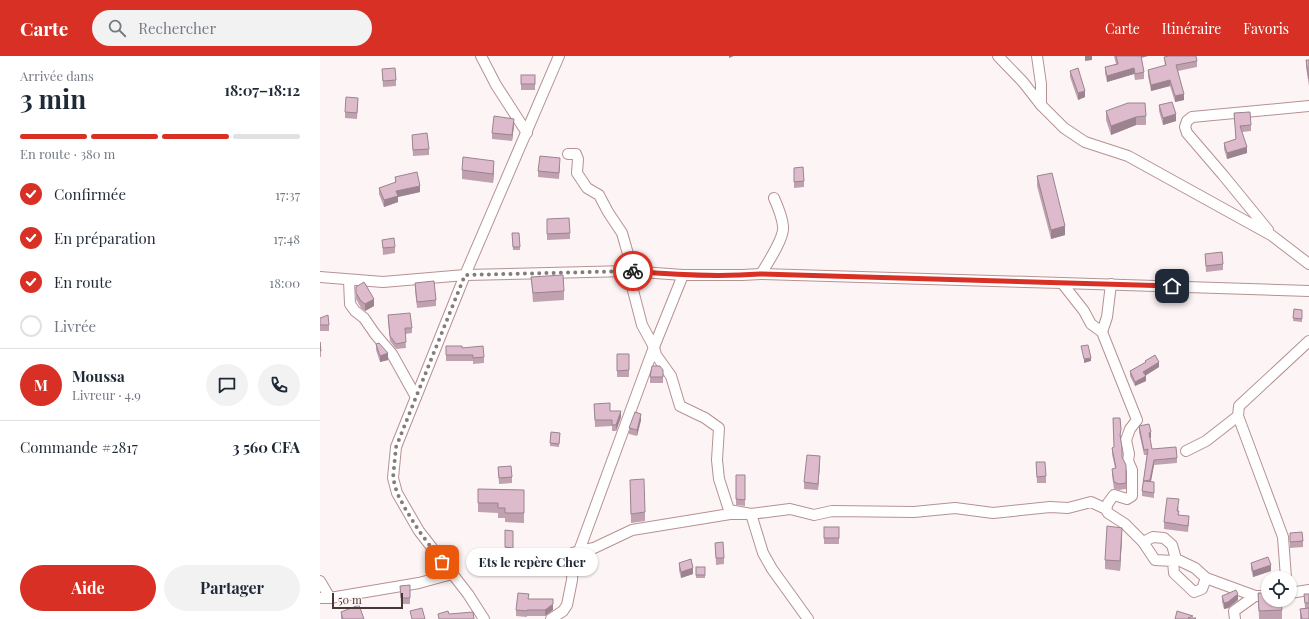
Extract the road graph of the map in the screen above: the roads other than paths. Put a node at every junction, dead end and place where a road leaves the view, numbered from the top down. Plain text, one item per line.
1 (481, 56) edge
2 (559, 56) edge
3 (998, 56) edge
4 (1037, 56) edge
5 (1041, 105) junction
6 (1309, 106) edge
7 (527, 133) junction
8 (568, 154) dead end
9 (774, 198) dead end
10 (1272, 235) junction
11 (1309, 264) edge
12 (631, 268) junction
13 (760, 274) junction
14 (465, 275) junction
15 (684, 275) junction
16 (320, 277) edge
17 (349, 280) junction
18 (1062, 282) junction
19 (1111, 284) junction
20 (1309, 291) edge
21 (1102, 332) junction
22 (1309, 341) edge
23 (654, 346) junction
24 (416, 396) junction
25 (1238, 416) junction
26 (1186, 451) dead end
27 (1106, 509) junction
28 (751, 514) junction
29 (1143, 542) junction
30 (579, 551) junction
31 (525, 559) dead end
32 (1174, 560) junction
33 (1285, 571) edge
34 (452, 574) junction
35 (1206, 578) junction
36 (320, 581) edge
37 (1309, 590) edge
38 (1297, 592) edge
39 (1255, 596) junction
40 (1261, 596) edge
41 (325, 598) edge
42 (484, 619) edge
43 (551, 619) edge
44 (808, 619) edge
45 (1235, 619) edge

1 - 7 street
2 - 7 street
3 - 5 street
4 - 5 street
5 - 10 street
6 - 10 street
7 - 14 street
8 - 12 street
9 - 13 street
10 - 11 street
12 - 14 street
12 - 15 street
12 - 23 street
13 - 15 street
13 - 18 street
14 - 17 street
14 - 24 street
15 - 23 street
16 - 17 street
17 - 24 street
18 - 19 street
18 - 21 street
19 - 20 street
19 - 21 street
21 - 27 street
22 - 25 street
23 - 28 street
23 - 30 street
24 - 34 street
25 - 26 street
25 - 33 street
27 - 28 street
27 - 29 street
28 - 30 street
28 - 44 street
29 - 32 street
29 - 32 street
30 - 31 street
30 - 43 street
32 - 35 street
32 - 35 street
34 - 41 street
34 - 42 street
35 - 39 street
36 - 41 street
37 - 38 street
39 - 40 street
39 - 45 street

